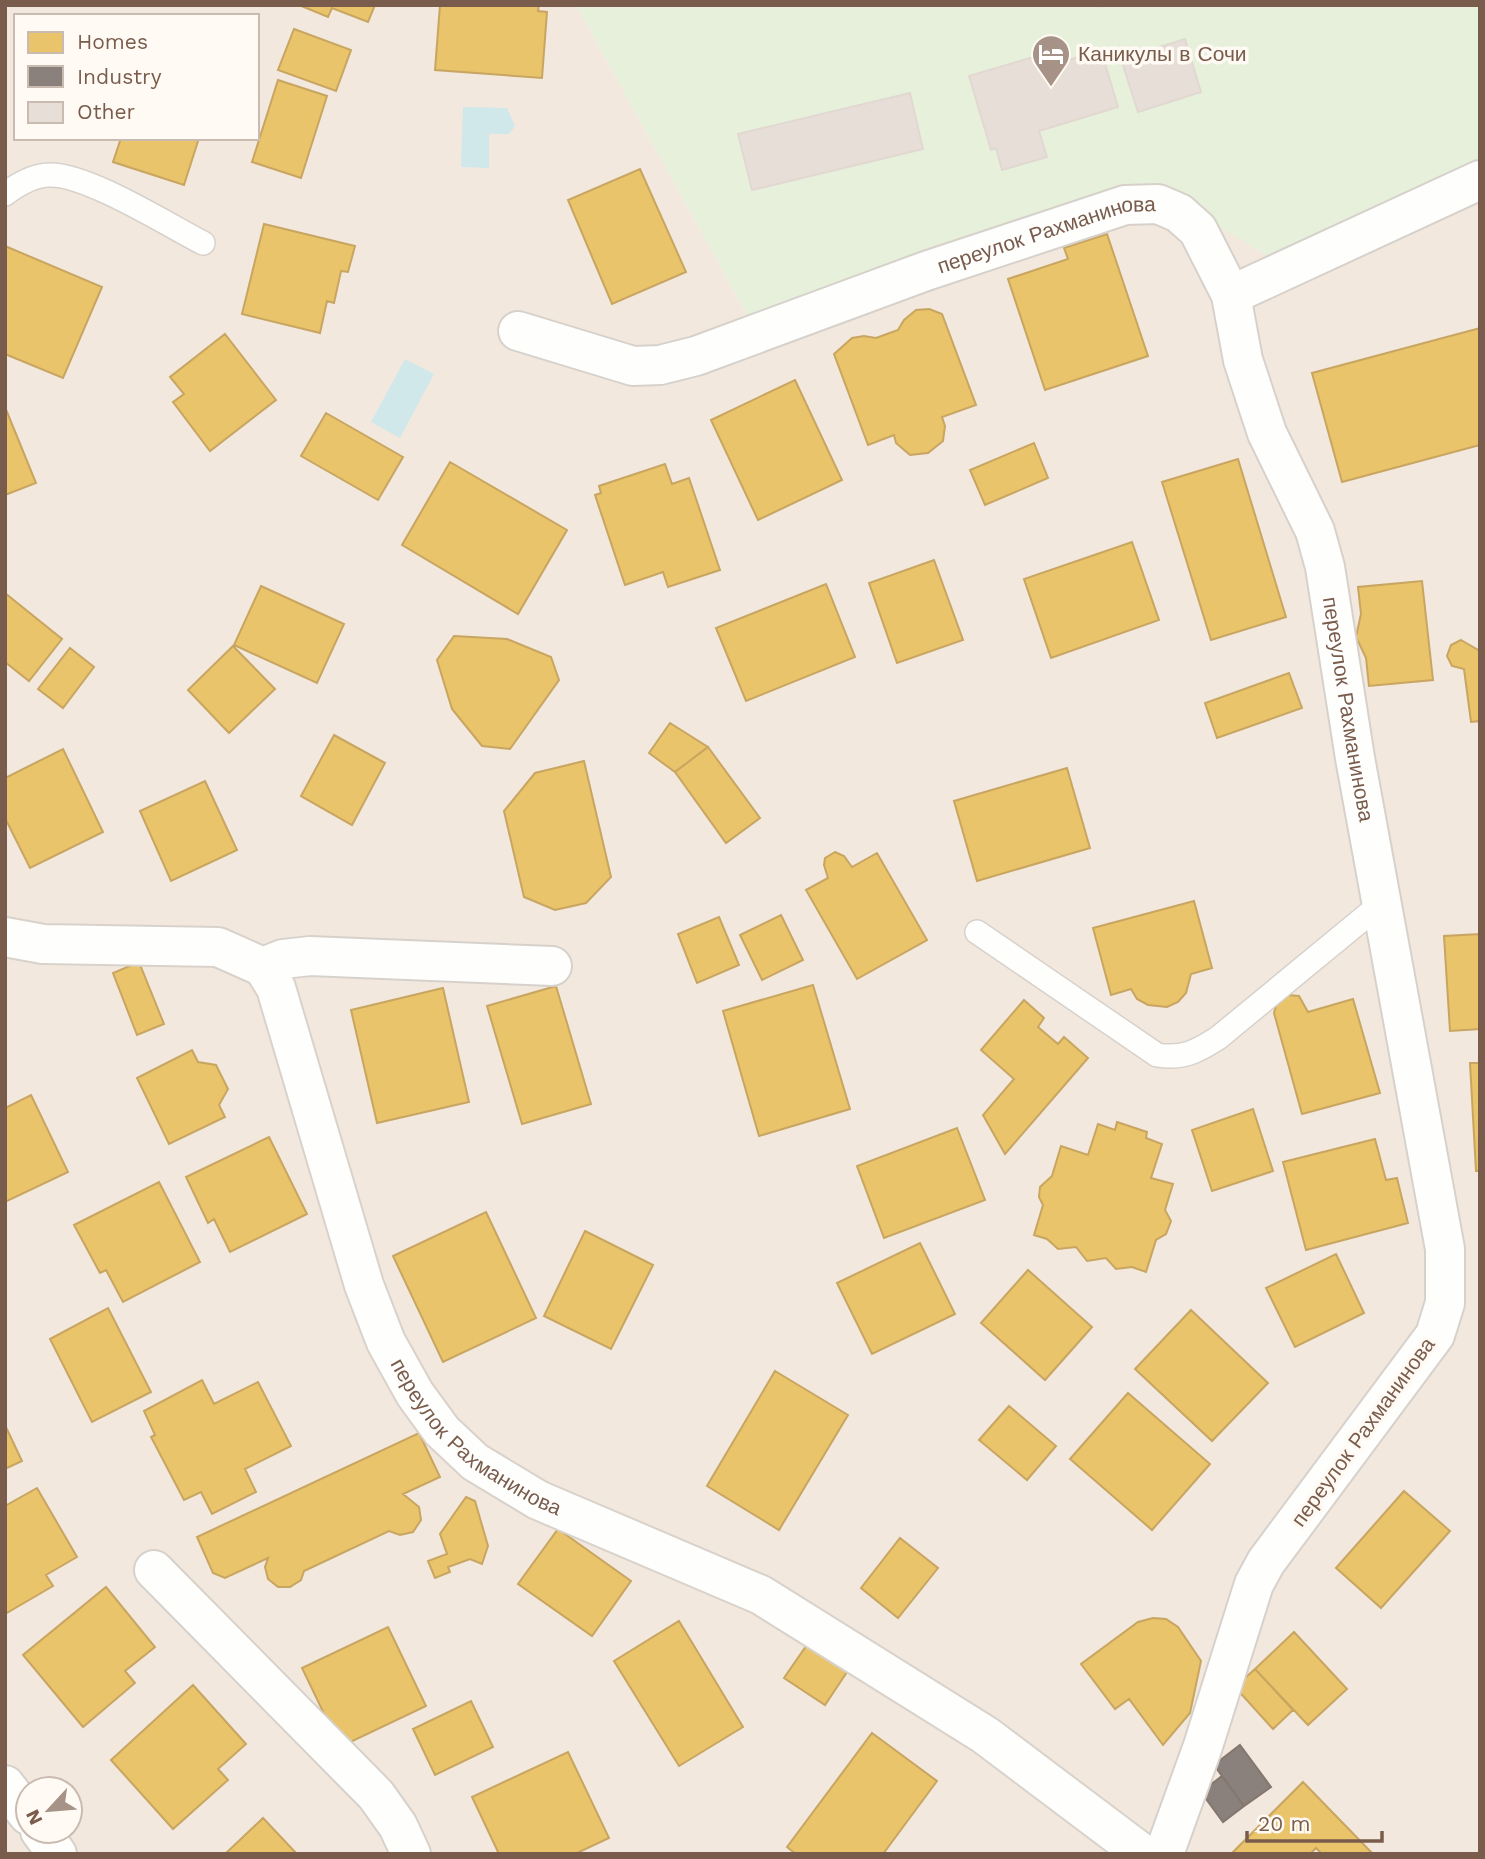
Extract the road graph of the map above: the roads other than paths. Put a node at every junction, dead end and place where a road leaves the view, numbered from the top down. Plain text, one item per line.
1 (1480, 180) edge
2 (5, 194) edge
3 (203, 243) dead end
4 (1231, 295) junction
5 (518, 331) dead end
6 (1382, 903) junction
7 (977, 932) dead end
8 (5, 937) edge
9 (552, 966) dead end
10 (263, 967) junction
11 (154, 1570) dead end
12 (411, 1854) edge
13 (1143, 1854) edge
14 (1164, 1854) edge

1 - 4 street
2 - 3 lane
4 - 5 street, переулок Рахманинова
4 - 6 street, переулок Рахманинова
6 - 7 lane
6 - 14 street, переулок Рахманинова
8 - 10 street
9 - 10 street
10 - 13 street, переулок Рахманинова
11 - 12 street

